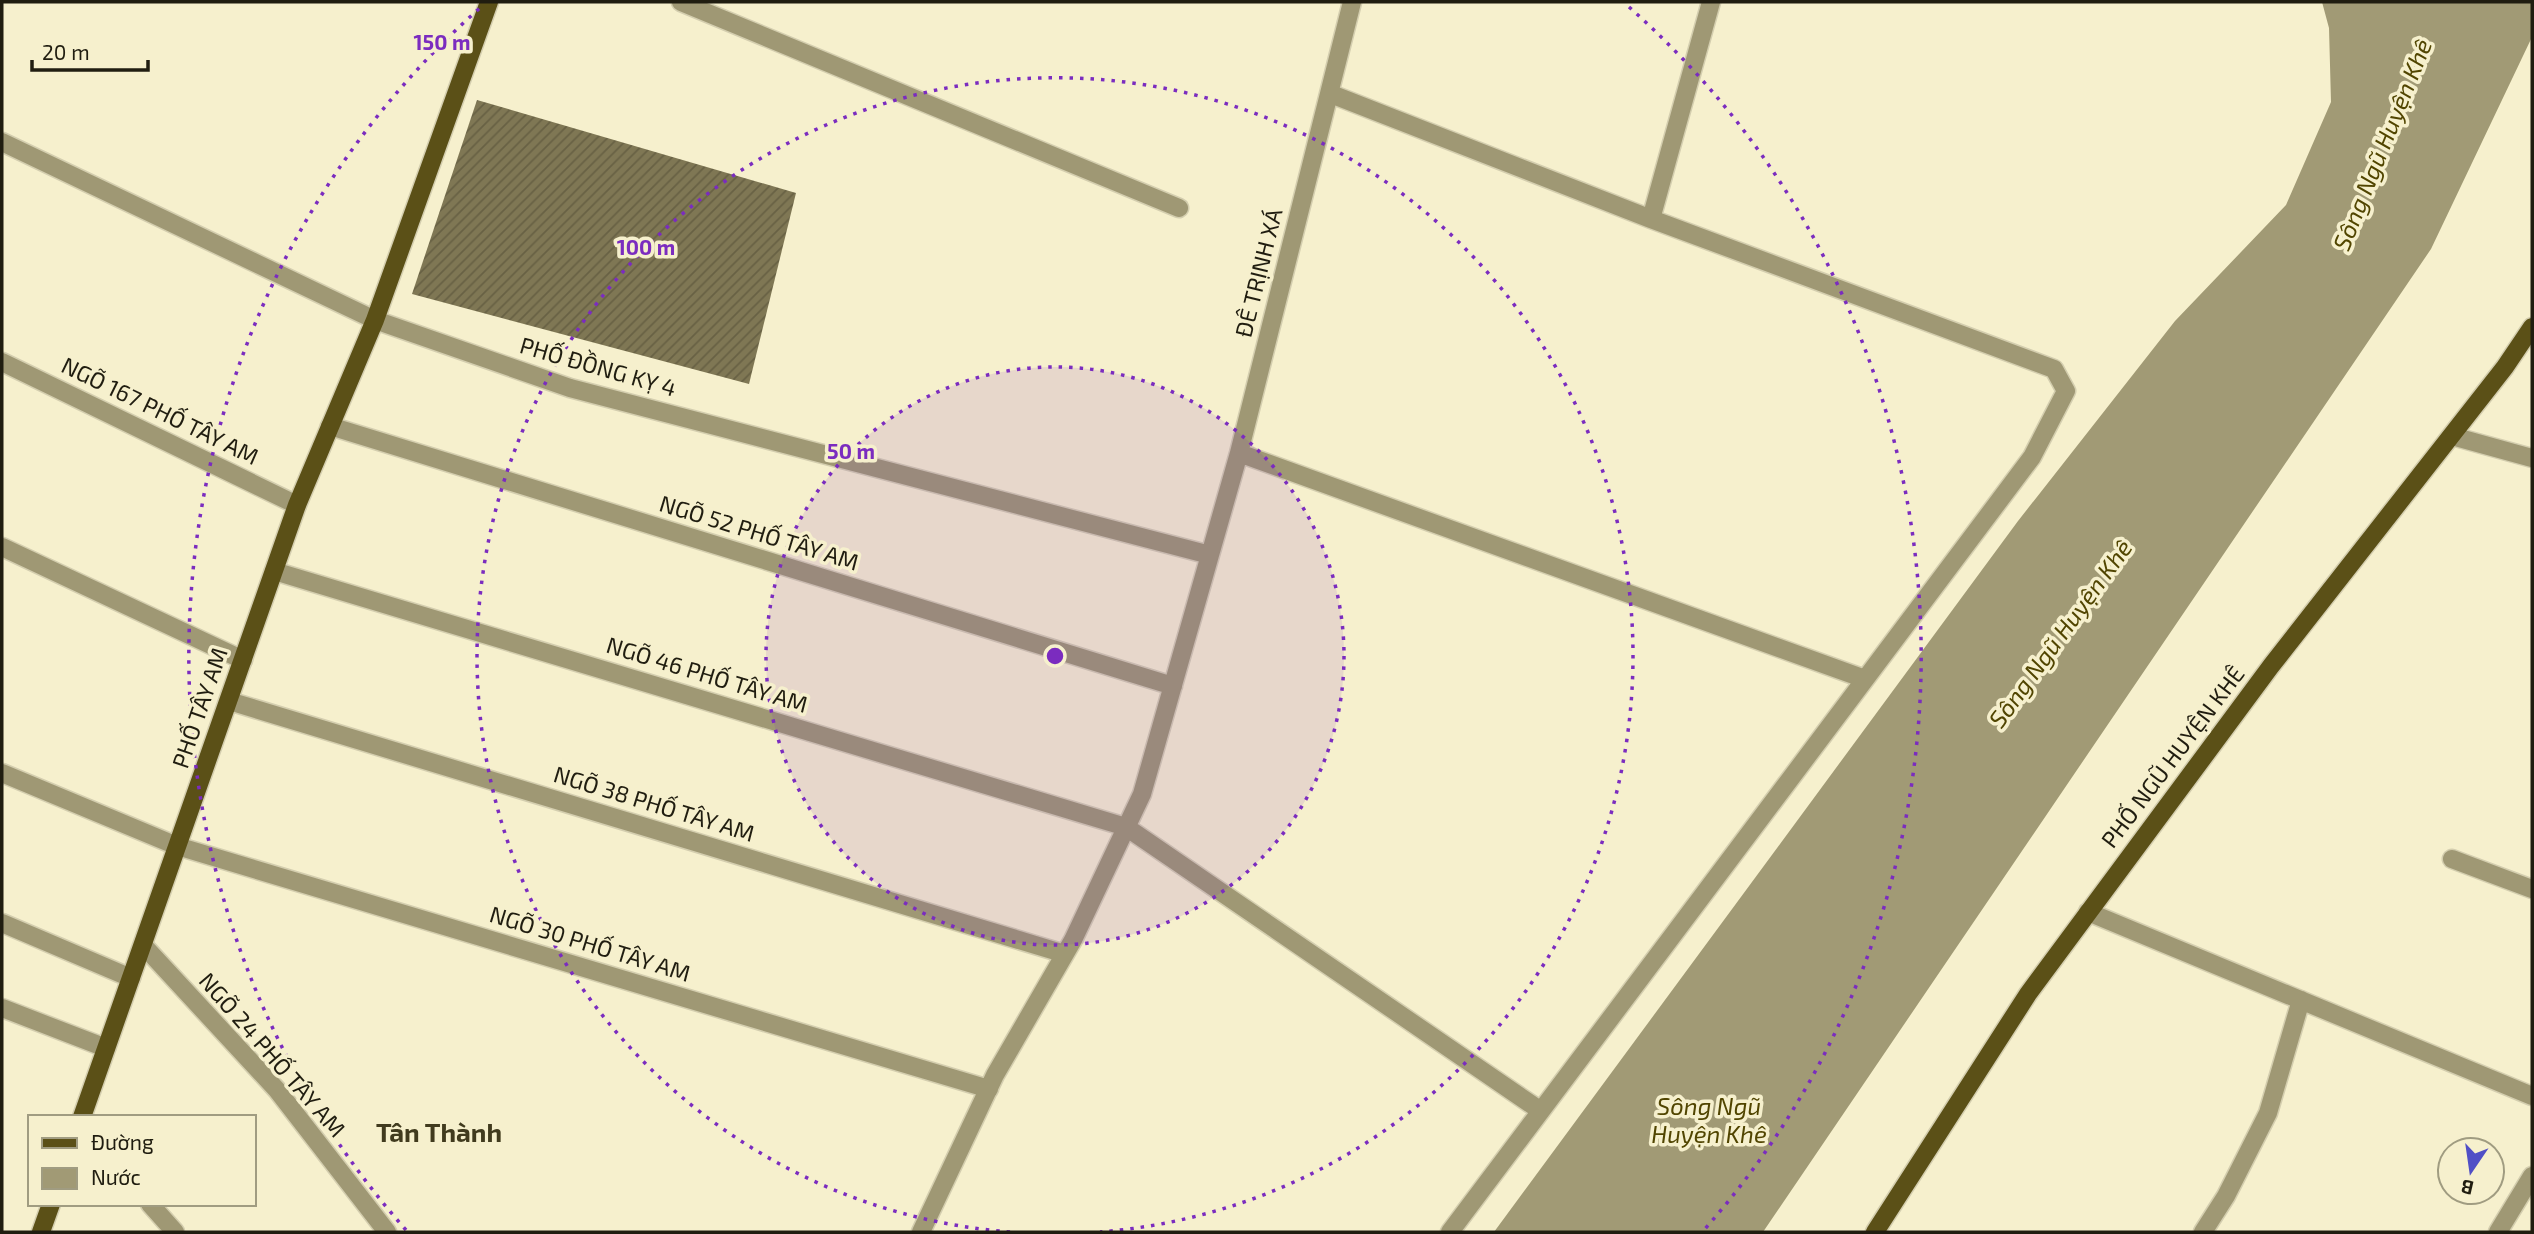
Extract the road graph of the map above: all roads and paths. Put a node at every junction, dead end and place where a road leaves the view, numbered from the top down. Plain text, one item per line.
1 (489, 2) edge
2 (681, 2) edge
3 (1352, 2) edge
4 (1712, 2) edge
5 (1331, 94) junction
6 (2, 142) edge
7 (1179, 208) dead end
8 (1651, 219) junction
9 (375, 320) junction
10 (2532, 327) edge
11 (2, 362) edge
12 (330, 426) junction
13 (2452, 436) junction
14 (1239, 453) junction
15 (2532, 458) edge
16 (297, 505) junction
17 (2, 547) edge
18 (1210, 555) junction
19 (274, 571) junction
20 (243, 660) junction
21 (1865, 679) junction
22 (1173, 686) junction
23 (229, 701) junction
24 (2, 773) edge
25 (1126, 827) junction
26 (177, 846) junction
27 (2452, 859) dead end
28 (2532, 889) edge
29 (2088, 912) junction
30 (2, 922) edge
31 (143, 945) junction
32 (1065, 954) junction
33 (131, 978) junction
34 (2301, 1000) junction
35 (2, 1008) edge
36 (106, 1048) junction
37 (989, 1088) junction
38 (2532, 1096) edge
39 (1541, 1111) junction
40 (83, 1115) edge
41 (2532, 1176) edge
42 (50, 1206) edge
43 (152, 1206) edge
44 (41, 1232) edge
45 (175, 1232) edge
46 (387, 1232) edge
47 (921, 1232) edge
48 (1450, 1232) edge
49 (1875, 1232) edge
50 (2203, 1232) edge
51 (2498, 1232) edge

1 - 9 main road, PHỐ TÂY AM
2 - 7 street
3 - 5 street, ĐÊ TRỊNH XÁ
4 - 8 street
5 - 8 street
5 - 14 street, ĐÊ TRỊNH XÁ
6 - 9 street, PHỐ ĐỒNG KỴ 4
8 - 21 street
9 - 12 main road, PHỐ TÂY AM
9 - 18 street, PHỐ ĐỒNG KỴ 4
10 - 13 main road, PHỐ NGŨ HUYỆN KHÊ
11 - 16 street, NGÕ 167 PHỐ TÂY AM
12 - 16 main road, PHỐ TÂY AM
12 - 22 street, NGÕ 52 PHỐ TÂY AM
13 - 15 street
13 - 29 main road, PHỐ NGŨ HUYỆN KHÊ
14 - 18 street, ĐÊ TRỊNH XÁ
14 - 21 street
16 - 19 main road, PHỐ TÂY AM
17 - 20 street
18 - 22 street, ĐÊ TRỊNH XÁ
19 - 20 main road, PHỐ TÂY AM
19 - 25 street, NGÕ 46 PHỐ TÂY AM
20 - 23 main road, PHỐ TÂY AM
21 - 39 street
22 - 25 street, ĐÊ TRỊNH XÁ
23 - 26 main road, PHỐ TÂY AM
23 - 32 street, NGÕ 38 PHỐ TÂY AM
24 - 26 street, NGÕ 30 PHỐ TÂY AM
25 - 32 street, ĐÊ TRỊNH XÁ
25 - 39 street, NGÕ 46 PHỐ TÂY AM
26 - 31 main road, PHỐ TÂY AM
26 - 37 street, NGÕ 30 PHỐ TÂY AM
27 - 28 street
29 - 34 street
29 - 49 main road, PHỐ NGŨ HUYỆN KHÊ
30 - 33 street
31 - 33 main road, PHỐ TÂY AM
31 - 46 street, NGÕ 24 PHỐ TÂY AM
32 - 37 street, ĐÊ TRỊNH XÁ
33 - 36 main road, PHỐ TÂY AM
34 - 38 street
34 - 50 street
35 - 36 street
36 - 40 main road, PHỐ TÂY AM
37 - 47 street, ĐÊ TRỊNH XÁ
39 - 48 street
41 - 51 street
42 - 44 main road
43 - 45 street

